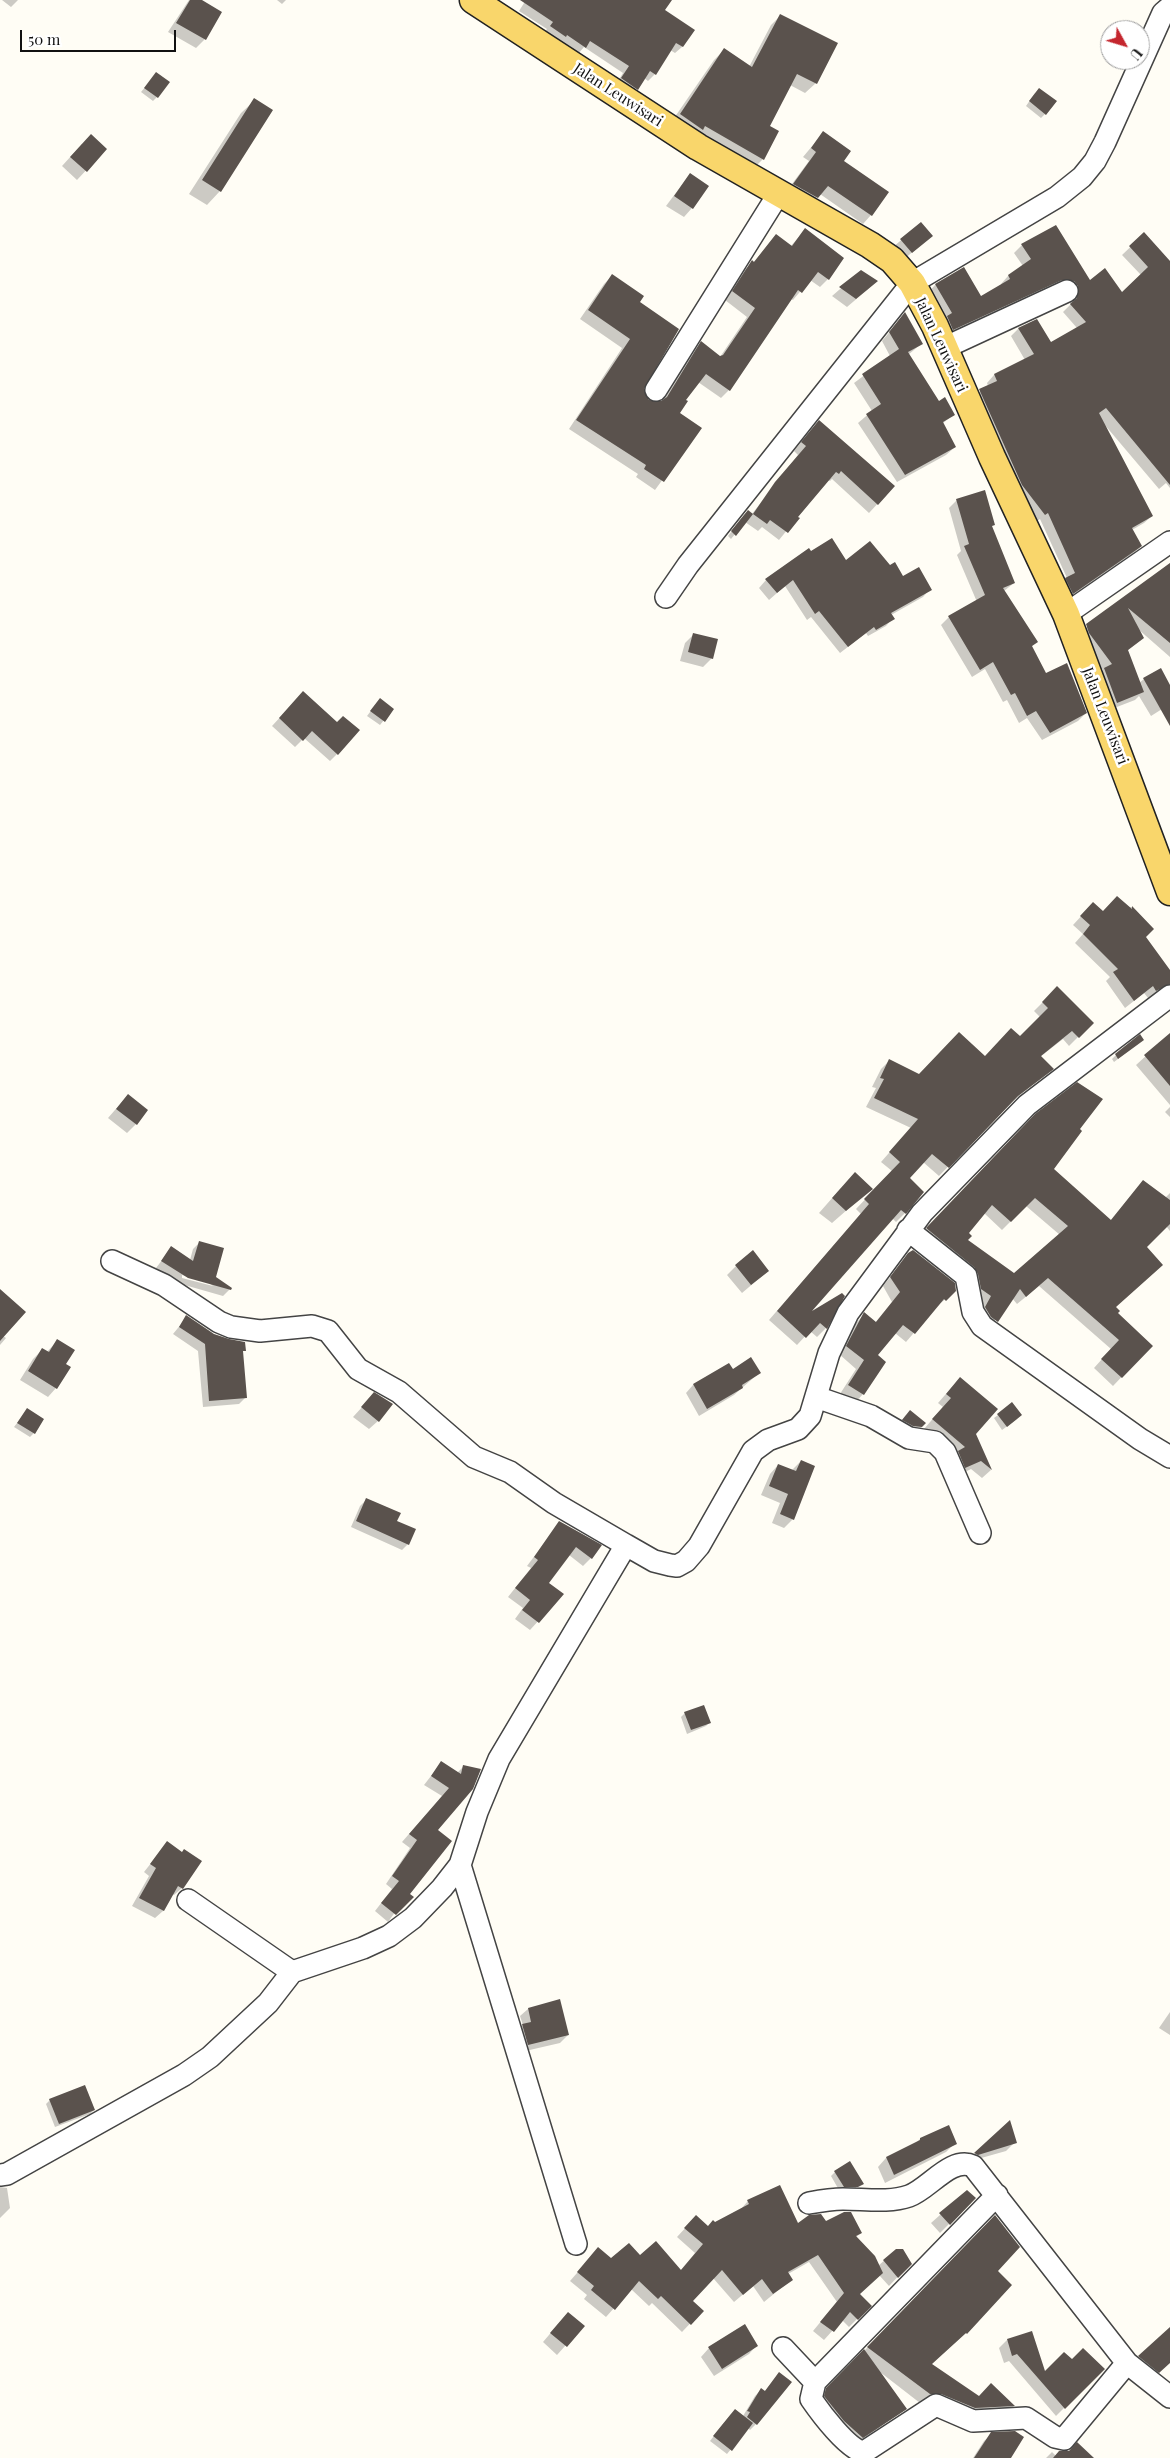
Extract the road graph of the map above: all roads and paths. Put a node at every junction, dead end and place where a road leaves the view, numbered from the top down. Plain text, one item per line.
1 (473, 0) edge
2 (1170, 7) edge
3 (779, 193) junction
4 (912, 284) junction
5 (1067, 291) dead end
6 (944, 348) junction
7 (656, 390) dead end
8 (1170, 542) edge
9 (666, 598) dead end
10 (1066, 614) junction
11 (1170, 892) edge
12 (1170, 996) edge
13 (908, 1230) junction
14 (112, 1262) dead end
15 (816, 1396) junction
16 (1170, 1456) edge
17 (980, 1533) dead end
18 (626, 1545) junction
19 (460, 1865) junction
20 (188, 1900) dead end
21 (292, 1972) junction
22 (0, 2175) edge
23 (997, 2195) junction
24 (809, 2203) dead end
25 (576, 2244) dead end
26 (783, 2348) dead end
27 (1127, 2363) junction
28 (815, 2382) junction
29 (1170, 2397) edge
30 (867, 2455) edge

1 - 3 main road, Jalan Leuwisari
2 - 4 street
3 - 4 main road, Jalan Leuwisari
3 - 7 street
4 - 6 main road, Jalan Leuwisari
4 - 9 street
5 - 6 street
6 - 10 main road, Jalan Leuwisari
8 - 10 street
10 - 11 main road, Jalan Leuwisari
12 - 13 street
13 - 15 street
13 - 16 street
14 - 18 street
15 - 17 street
15 - 18 street
18 - 19 street
19 - 21 street
19 - 25 street
20 - 21 street
21 - 22 street
23 - 24 street
23 - 27 street
23 - 28 street
26 - 28 street
27 - 29 street
27 - 30 street
28 - 30 street

